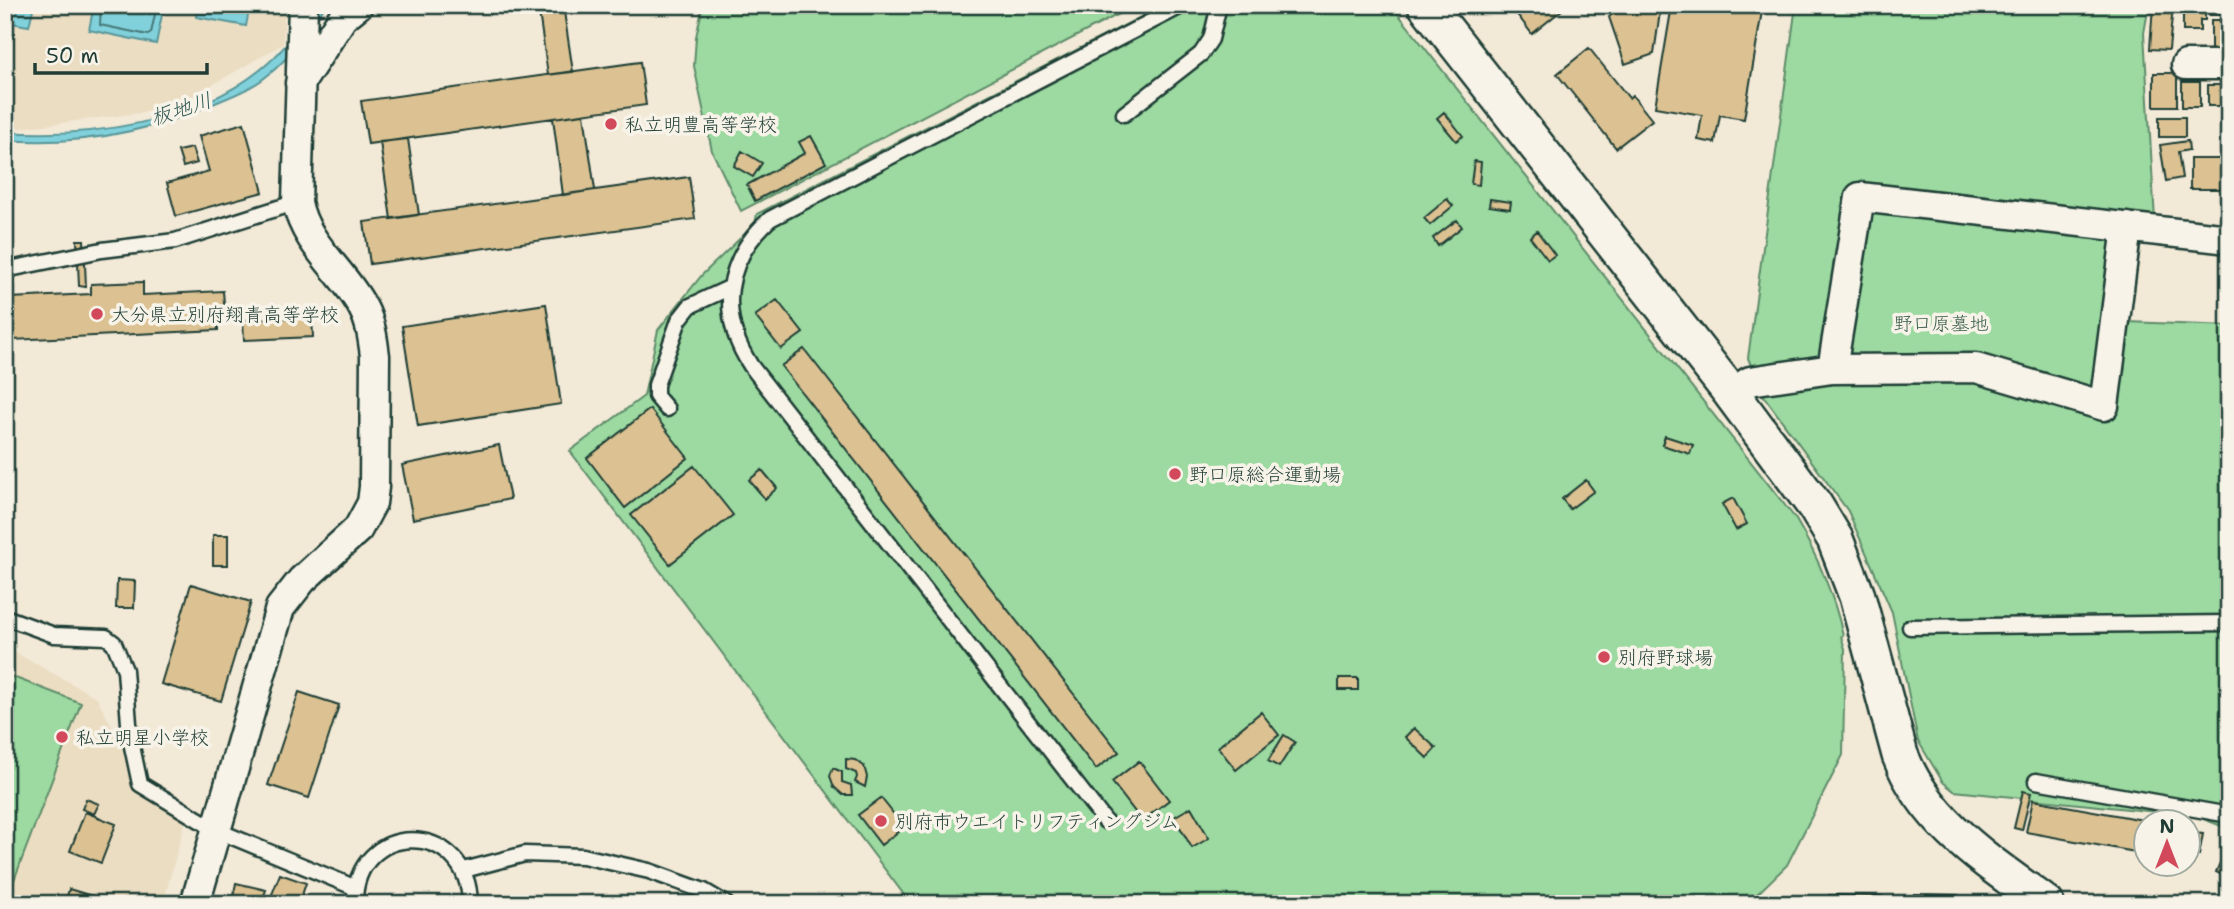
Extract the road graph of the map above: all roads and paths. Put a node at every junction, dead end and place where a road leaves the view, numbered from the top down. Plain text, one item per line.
1 (303, 5) edge
2 (358, 5) edge
3 (1183, 5) edge
4 (1219, 5) edge
5 (1426, 5) edge
6 (2186, 65) dead end
7 (2229, 65) edge
8 (300, 83) junction
9 (1124, 114) dead end
10 (297, 202) junction
11 (2127, 228) junction
12 (2229, 239) edge
13 (5, 270) edge
14 (731, 287) junction
15 (1832, 369) junction
16 (1731, 393) junction
17 (667, 409) dead end
18 (5, 617) edge
19 (2229, 623) edge
20 (1910, 627) dead end
21 (2036, 781) dead end
22 (2229, 815) edge
23 (1105, 821) dead end
24 (216, 830) junction
25 (464, 870) junction
26 (356, 888) junction
27 (195, 904) edge
28 (355, 904) edge
29 (470, 904) edge
30 (726, 904) edge
31 (2046, 904) edge

1 - 8 street
2 - 8 street
3 - 14 lane
4 - 9 lane
5 - 16 street
6 - 7 street
8 - 10 street
10 - 13 lane
10 - 24 street
11 - 12 street
11 - 15 street
11 - 15 street
14 - 17 lane
14 - 23 lane
15 - 16 street
16 - 31 street
18 - 24 lane
19 - 20 lane
21 - 22 lane
24 - 26 lane
24 - 27 street
25 - 26 lane
25 - 29 lane
25 - 30 lane
26 - 28 lane

